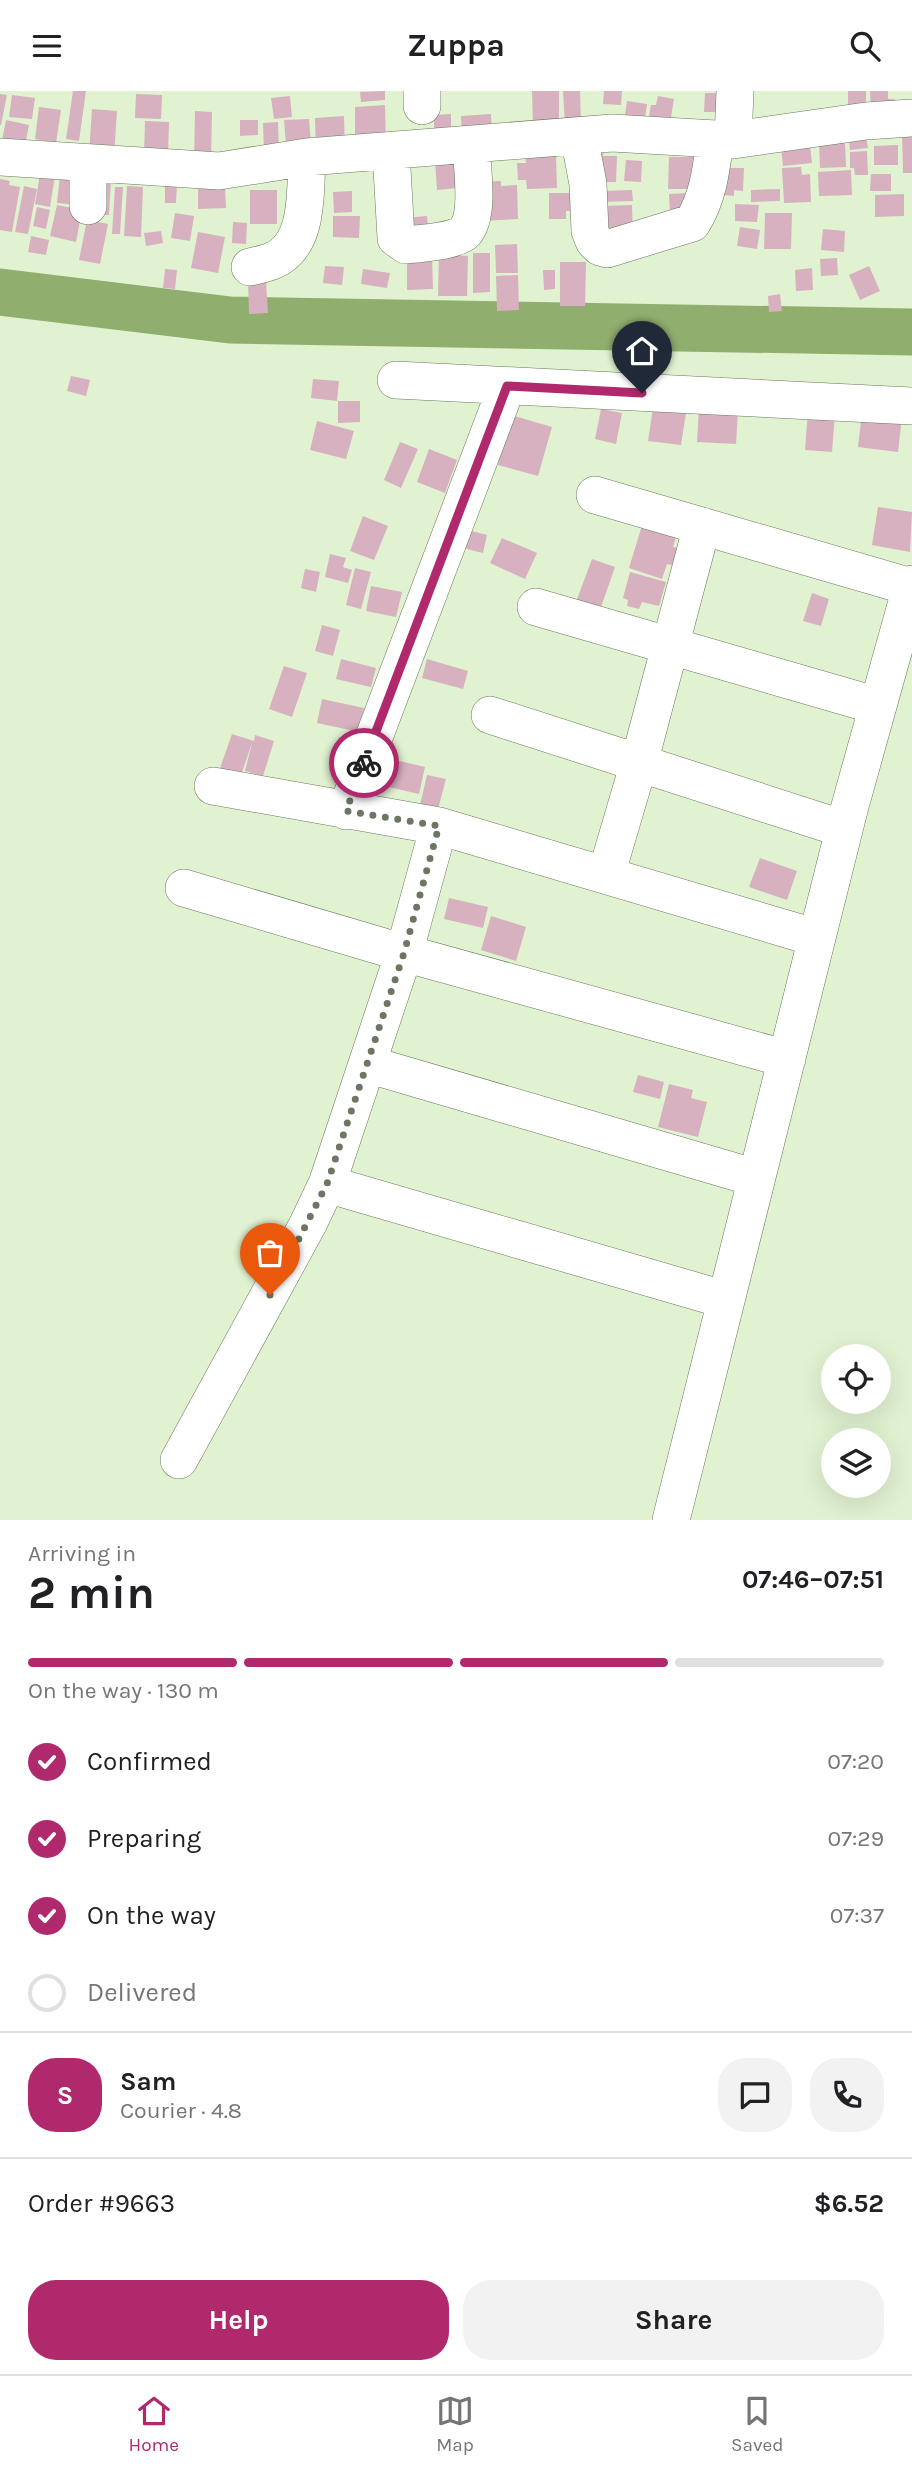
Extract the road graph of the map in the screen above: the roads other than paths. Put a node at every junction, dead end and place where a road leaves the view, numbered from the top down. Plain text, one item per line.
1 (735, 91) edge
2 (912, 118) edge
3 (579, 136) junction
4 (724, 141) junction
5 (471, 145) junction
6 (391, 152) junction
7 (0, 157) edge
8 (307, 157) junction
9 (88, 163) junction
10 (88, 206) dead end
11 (250, 267) dead end
12 (396, 380) dead end
13 (507, 386) junction
14 (912, 406) edge
15 (595, 495) dead end
16 (702, 526) junction
17 (912, 586) edge
18 (536, 607) dead end
19 (669, 646) junction
20 (878, 706) junction
21 (490, 715) dead end
22 (639, 763) junction
23 (213, 786) dead end
24 (346, 811) junction
25 (439, 826) junction
26 (844, 829) junction
27 (606, 875) junction
28 (184, 888) dead end
29 (817, 938) junction
30 (404, 953) junction
31 (787, 1059) junction
32 (367, 1064) junction
33 (757, 1178) junction
34 (327, 1184) junction
35 (726, 1300) junction
36 (179, 1460) dead end
37 (671, 1520) edge

1 - 4 street
2 - 4 street
3 - 4 street
3 - 4 street
3 - 5 street
5 - 6 street
5 - 6 street
6 - 8 street
7 - 9 street
8 - 9 street
8 - 11 street
9 - 10 street
12 - 13 street
13 - 14 street
13 - 24 street
15 - 16 street
16 - 17 street
16 - 19 street
17 - 20 street
18 - 19 street
19 - 20 street
19 - 22 street
20 - 26 street
21 - 22 street
22 - 26 street
22 - 27 street
23 - 24 street
24 - 25 street
25 - 27 street
25 - 30 street
26 - 29 street
27 - 29 street
28 - 30 street
29 - 31 street
30 - 31 street
30 - 32 street
31 - 33 street
32 - 33 street
32 - 34 street
33 - 35 street
34 - 35 street
34 - 36 street
35 - 37 street

